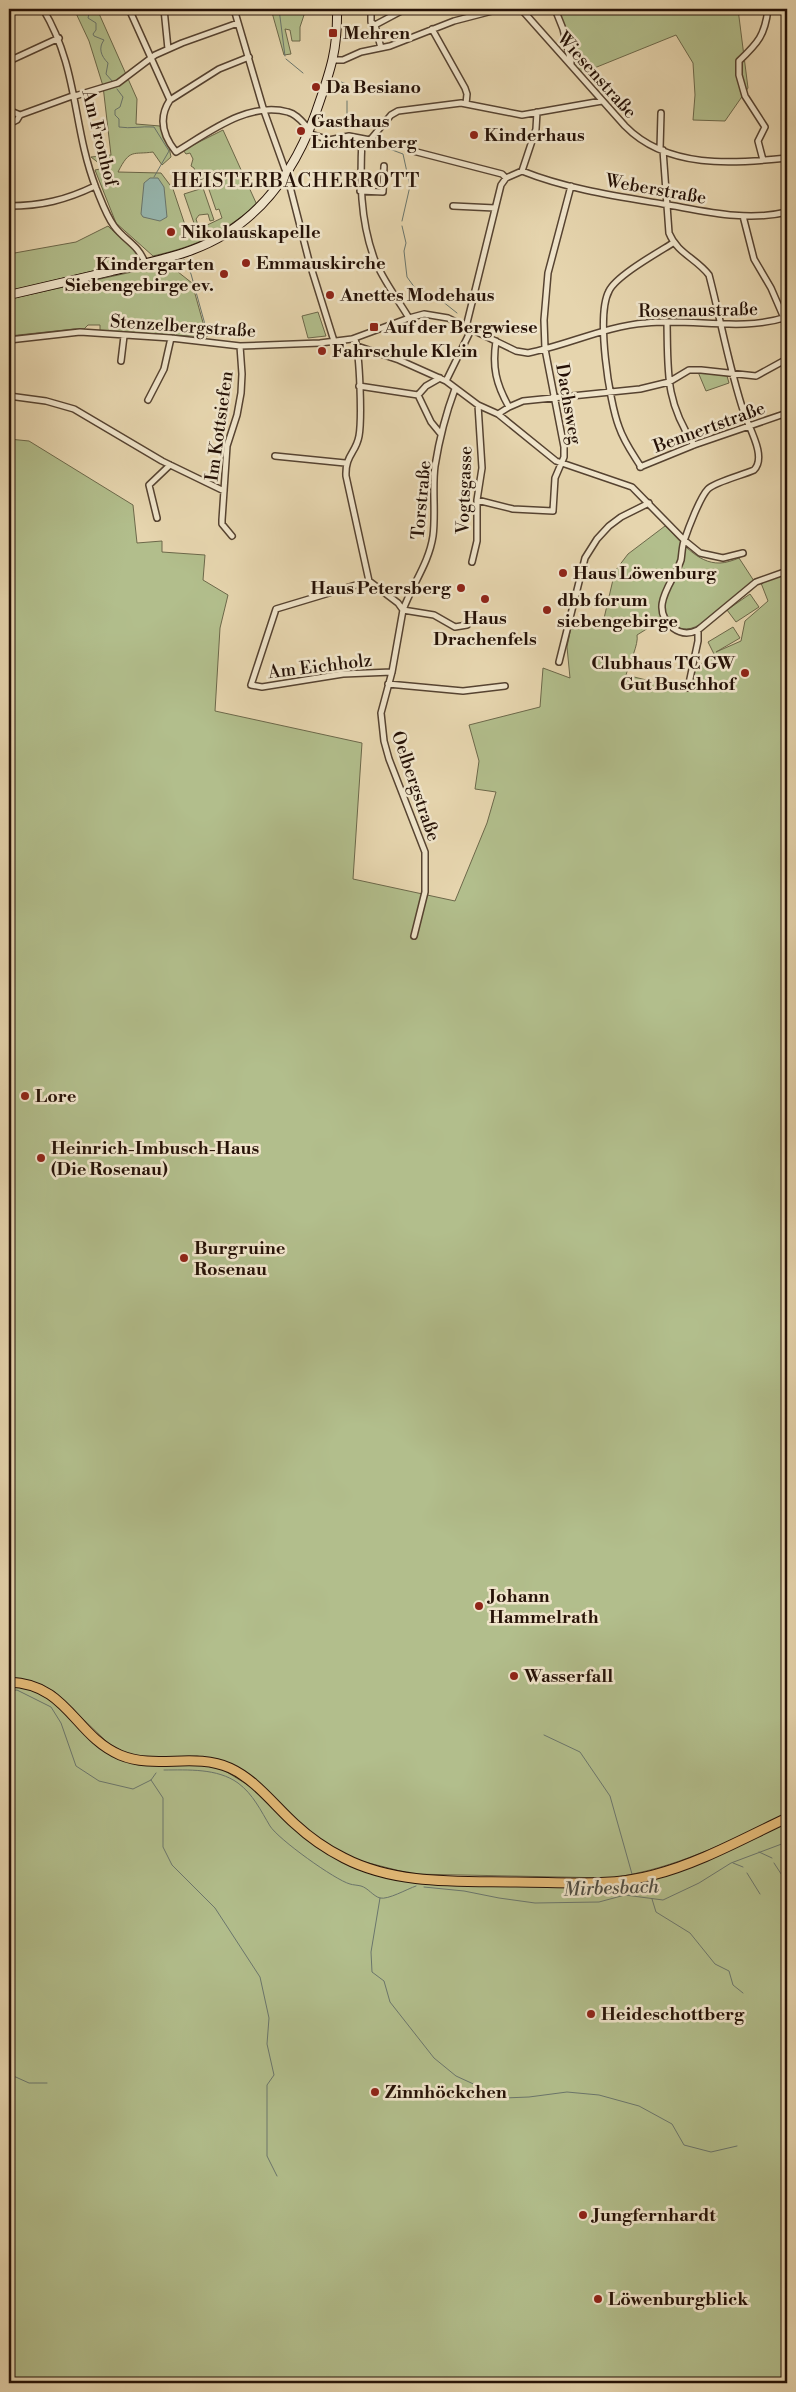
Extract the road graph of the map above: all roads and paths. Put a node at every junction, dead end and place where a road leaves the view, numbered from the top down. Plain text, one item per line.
1 (43, 9) edge
2 (129, 9) edge
3 (164, 9) edge
4 (234, 9) edge
5 (337, 9) edge
6 (371, 9) edge
7 (405, 9) edge
8 (500, 9) edge
9 (521, 9) edge
10 (555, 9) edge
11 (768, 9) edge
12 (238, 23) junction
13 (375, 25) junction
14 (432, 29) junction
15 (59, 38) junction
16 (382, 48) junction
17 (168, 50) junction
18 (249, 57) junction
19 (151, 59) junction
20 (334, 60) junction
21 (9, 61) edge
22 (570, 64) junction
23 (75, 96) junction
24 (170, 100) junction
25 (602, 101) junction
26 (466, 104) junction
27 (264, 111) junction
28 (537, 112) junction
29 (9, 113) edge
30 (661, 113) dead end
31 (20, 115) junction
32 (9, 124) edge
33 (309, 131) junction
34 (362, 139) junction
35 (662, 150) junction
36 (413, 151) dead end
37 (787, 158) edge
38 (763, 160) junction
39 (384, 166) dead end
40 (522, 171) junction
41 (287, 175) junction
42 (506, 178) junction
43 (95, 186) junction
44 (571, 186) junction
45 (360, 191) junction
46 (667, 205) junction
47 (11, 206) edge
48 (453, 206) dead end
49 (495, 208) junction
50 (787, 212) edge
51 (9, 213) edge
52 (743, 216) junction
53 (673, 243) junction
54 (145, 263) junction
55 (9, 295) edge
56 (786, 317) edge
57 (409, 318) junction
58 (667, 322) junction
59 (722, 325) junction
60 (787, 325) edge
61 (469, 328) junction
62 (603, 332) junction
63 (124, 336) junction
64 (170, 338) junction
65 (354, 339) junction
66 (9, 340) edge
67 (334, 341) junction
68 (496, 341) junction
69 (240, 346) junction
70 (357, 346) junction
71 (545, 349) junction
72 (787, 359) edge
73 (121, 361) dead end
74 (731, 374) junction
75 (440, 378) junction
76 (446, 381) junction
77 (669, 382) junction
78 (359, 386) junction
79 (455, 389) junction
80 (611, 393) junction
81 (418, 395) junction
82 (9, 396) edge
83 (555, 398) junction
84 (148, 400) dead end
85 (478, 405) junction
86 (508, 407) junction
87 (787, 413) edge
88 (498, 414) junction
89 (748, 425) junction
90 (440, 433) junction
91 (694, 446) junction
92 (275, 456) dead end
93 (346, 463) junction
94 (562, 464) junction
95 (170, 465) junction
96 (224, 491) junction
97 (477, 500) junction
98 (649, 502) junction
99 (157, 518) dead end
100 (232, 536) dead end
101 (684, 540) junction
102 (743, 553) dead end
103 (472, 562) dead end
104 (787, 571) edge
105 (369, 581) junction
106 (403, 610) junction
107 (467, 625) dead end
108 (698, 630) junction
109 (559, 662) dead end
110 (392, 672) junction
111 (388, 684) junction
112 (505, 686) dead end
113 (688, 688) dead end
114 (414, 936) dead end
115 (9, 1682) edge
116 (787, 1818) edge

1 - 15 street, Am Fronhof
2 - 19 street
3 - 17 street
4 - 12 street
5 - 20 main road
6 - 13 street
7 - 13 street
8 - 14 street
9 - 22 street, Wiesenstraße
10 - 22 street
11 - 38 street
12 - 17 street
12 - 18 street
13 - 16 street
14 - 16 street
14 - 26 street
15 - 21 street
15 - 23 street, Am Fronhof
16 - 20 street
17 - 19 street
18 - 24 street
18 - 27 street
19 - 23 street
19 - 24 street
20 - 33 main road
22 - 25 street, Wiesenstraße
23 - 31 street
23 - 43 street, Am Fronhof
24 - 27 street
25 - 28 street
25 - 35 street, Wiesenstraße
26 - 28 street
26 - 34 street
27 - 33 street
27 - 41 street
28 - 40 street
29 - 31 street
30 - 35 street, Wiesenstraße
31 - 32 street
33 - 34 street
33 - 41 main road
34 - 45 street
35 - 38 street, Wiesenstraße
35 - 46 street
36 - 42 street
37 - 38 street, Wiesenstraße
39 - 45 street
40 - 42 street
40 - 44 street, Weberstraße
41 - 54 main road
41 - 67 street
42 - 49 street
43 - 47 street
43 - 54 street, Am Fronhof
44 - 46 street, Weberstraße
44 - 71 street, Dachsweg
45 - 57 street
46 - 52 street, Weberstraße
46 - 53 street
47 - 51 street
48 - 49 street
49 - 61 street
50 - 52 street, Weberstraße
52 - 56 street
53 - 59 street
53 - 62 street
54 - 55 main road
56 - 59 street, Rosenaustraße
56 - 60 street
57 - 61 street, Rosenaustraße
57 - 65 street, Rosenaustraße
58 - 59 street, Rosenaustraße
58 - 62 street, Rosenaustraße
58 - 77 street
59 - 74 street
61 - 68 street, Rosenaustraße
61 - 76 street
62 - 71 street, Rosenaustraße
62 - 80 street
63 - 64 street, Stenzelbergstraße
63 - 66 street, Stenzelbergstraße
63 - 73 street
64 - 69 street, Stenzelbergstraße
64 - 84 street
65 - 67 street, Stenzelbergstraße
65 - 70 street
67 - 69 street, Stenzelbergstraße
68 - 71 street, Rosenaustraße
68 - 86 street
69 - 96 street, Im Kottsiefen
70 - 75 street
70 - 78 street
71 - 83 street, Dachsweg
72 - 74 street
74 - 77 street
74 - 89 street
75 - 76 street
75 - 81 street
76 - 79 street
77 - 80 street
77 - 91 street
78 - 81 street
78 - 93 street
79 - 85 street
79 - 90 street, Torstraße
80 - 83 street
80 - 91 street, Bennertstraße
81 - 90 street
82 - 95 street
83 - 86 street
83 - 94 street, Dachsweg
85 - 88 street
85 - 97 street, Vogtsgasse
86 - 88 street
87 - 89 street, Bennertstraße
88 - 94 street
89 - 91 street, Bennertstraße
89 - 101 street
90 - 106 street, Torstraße
92 - 93 street
93 - 105 street
94 - 97 street, Dachsweg
94 - 98 street
95 - 96 street
95 - 99 street
96 - 100 street, Im Kottsiefen
97 - 103 street, Vogtsgasse
98 - 101 street
98 - 109 street
101 - 102 street
101 - 108 street
104 - 108 street
105 - 106 street
105 - 110 street, Am Eichholz
106 - 107 street
106 - 110 street, Oelbergstraße
108 - 113 street
110 - 111 street, Oelbergstraße
111 - 112 street
111 - 114 street, Oelbergstraße
115 - 116 main road

